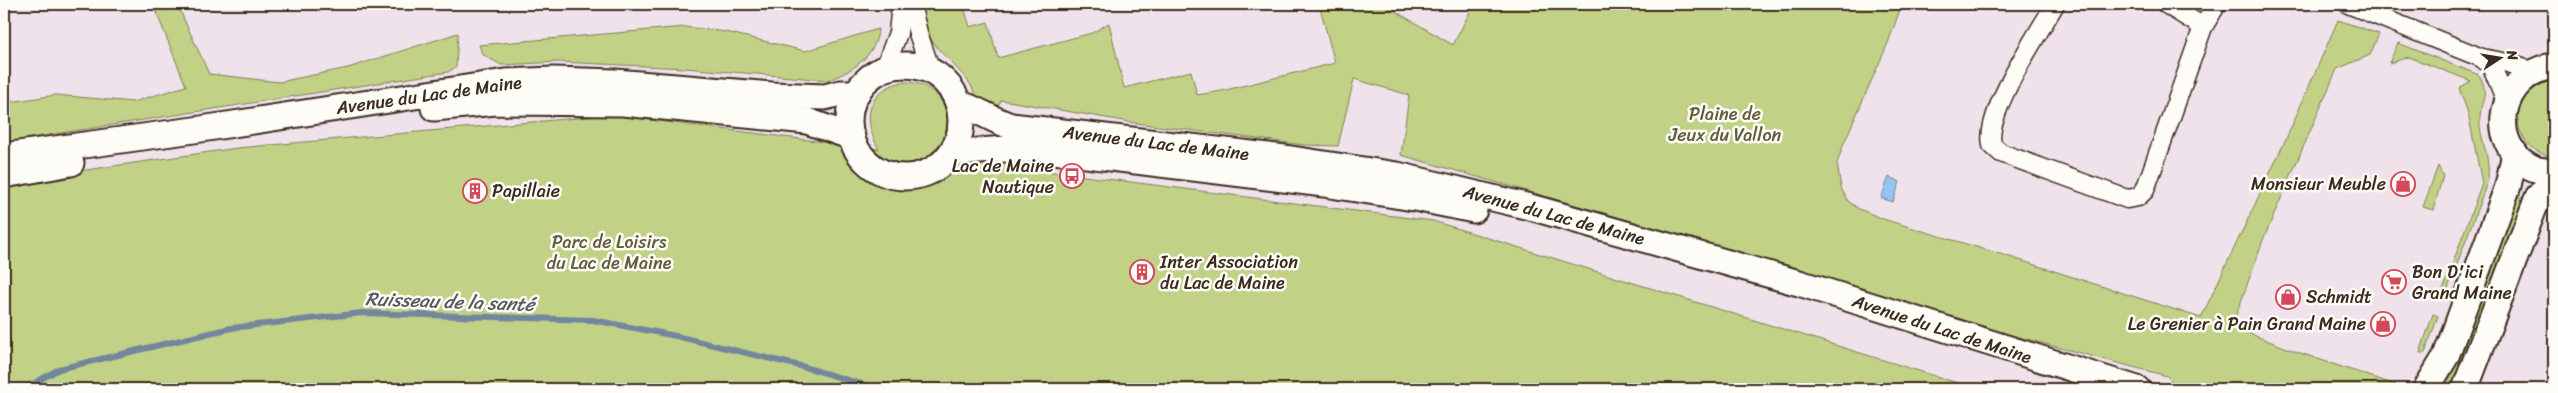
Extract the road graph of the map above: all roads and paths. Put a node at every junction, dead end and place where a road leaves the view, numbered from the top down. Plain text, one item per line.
1 (901, 4) edge
2 (911, 4) edge
3 (2056, 4) edge
4 (2166, 4) edge
5 (2218, 4) edge
6 (2348, 4) edge
7 (2203, 27) junction
8 (2482, 58) junction
9 (2546, 64) edge
10 (884, 70) junction
11 (931, 71) junction
12 (857, 93) junction
13 (2506, 101) junction
14 (958, 103) junction
15 (852, 137) junction
16 (951, 153) junction
17 (2515, 153) junction
18 (4, 156) edge
19 (2554, 172) edge
20 (4, 175) edge
21 (2554, 179) edge
22 (2446, 356) junction
23 (2085, 389) edge
24 (2137, 389) edge
25 (2415, 389) edge
26 (2426, 389) edge
27 (2466, 389) edge

1 - 10 street
2 - 11 street
3 - 7 street
4 - 7 street
5 - 7 street
6 - 8 street
8 - 9 street
8 - 13 street
9 - 13 street
10 - 11 street
10 - 12 street
11 - 14 street
12 - 15 street
12 - 18 street, Avenue du Lac de Maine
13 - 17 street
14 - 16 street
14 - 24 street, Avenue du Lac de Maine
15 - 16 street
15 - 20 street, Avenue du Lac de Maine
16 - 23 street, Avenue du Lac de Maine
17 - 19 street
17 - 22 street
21 - 27 street
22 - 25 street
22 - 26 street

